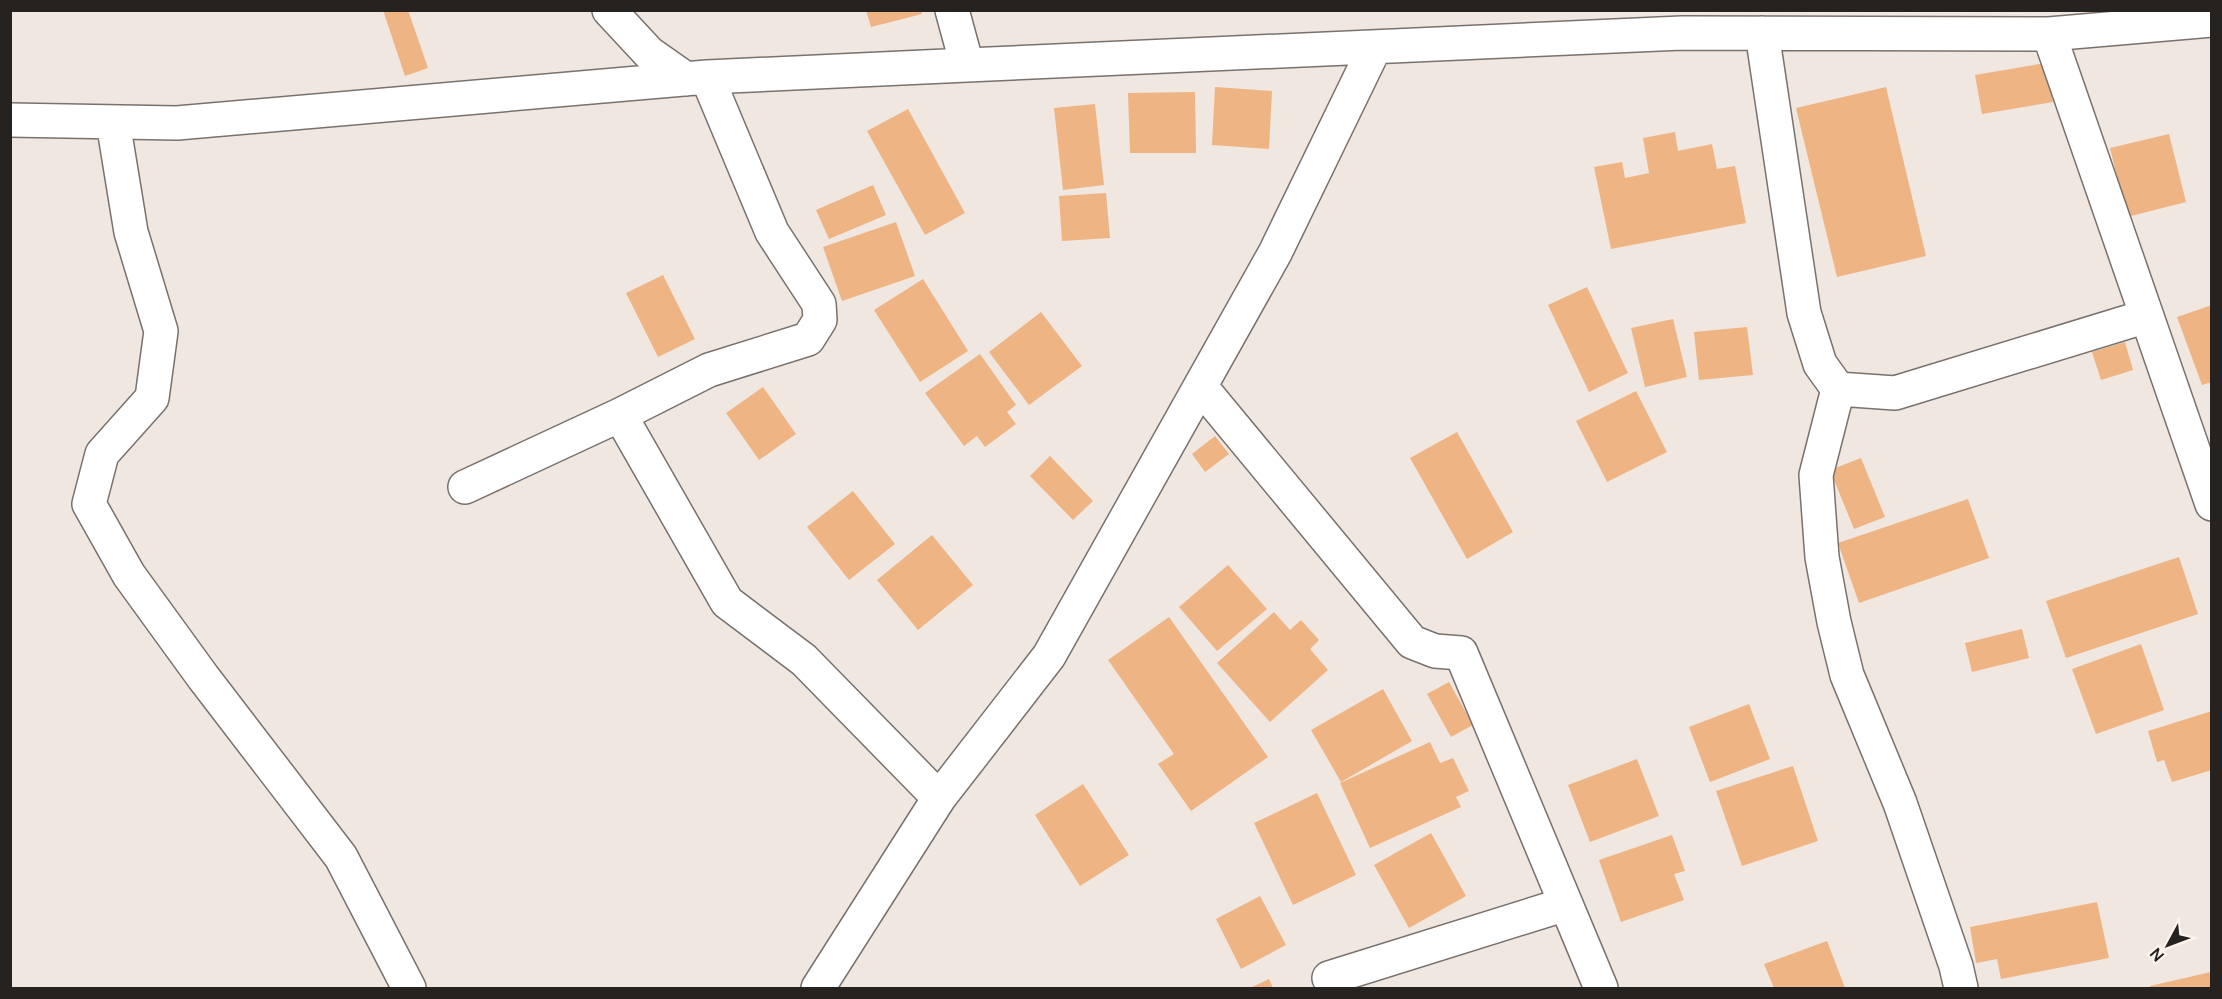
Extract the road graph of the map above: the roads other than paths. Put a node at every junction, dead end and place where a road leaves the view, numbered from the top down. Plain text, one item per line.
1 (609, 10) edge
2 (952, 10) edge
3 (2211, 20) edge
4 (1776, 26) edge
5 (2049, 34) junction
6 (1375, 47) junction
7 (967, 65) junction
8 (697, 78) junction
9 (10, 120) edge
10 (112, 122) junction
11 (2147, 316) junction
12 (1201, 387) junction
13 (1838, 389) junction
14 (620, 416) junction
15 (465, 487) dead end
16 (2211, 504) edge
17 (939, 798) junction
18 (1566, 904) junction
19 (1329, 978) dead end
20 (409, 988) edge
21 (818, 988) edge
22 (1600, 988) edge
23 (1961, 988) edge

1 - 8 street
2 - 7 street
3 - 5 street
4 - 5 street
4 - 6 street
4 - 13 street
5 - 11 street
6 - 7 street
6 - 12 street
7 - 8 street
8 - 10 street
8 - 14 street
9 - 10 street
10 - 20 street
11 - 13 street
11 - 16 street
12 - 17 street
12 - 18 street
13 - 23 street
14 - 15 street
14 - 17 street
17 - 21 street
18 - 19 street
18 - 22 street

